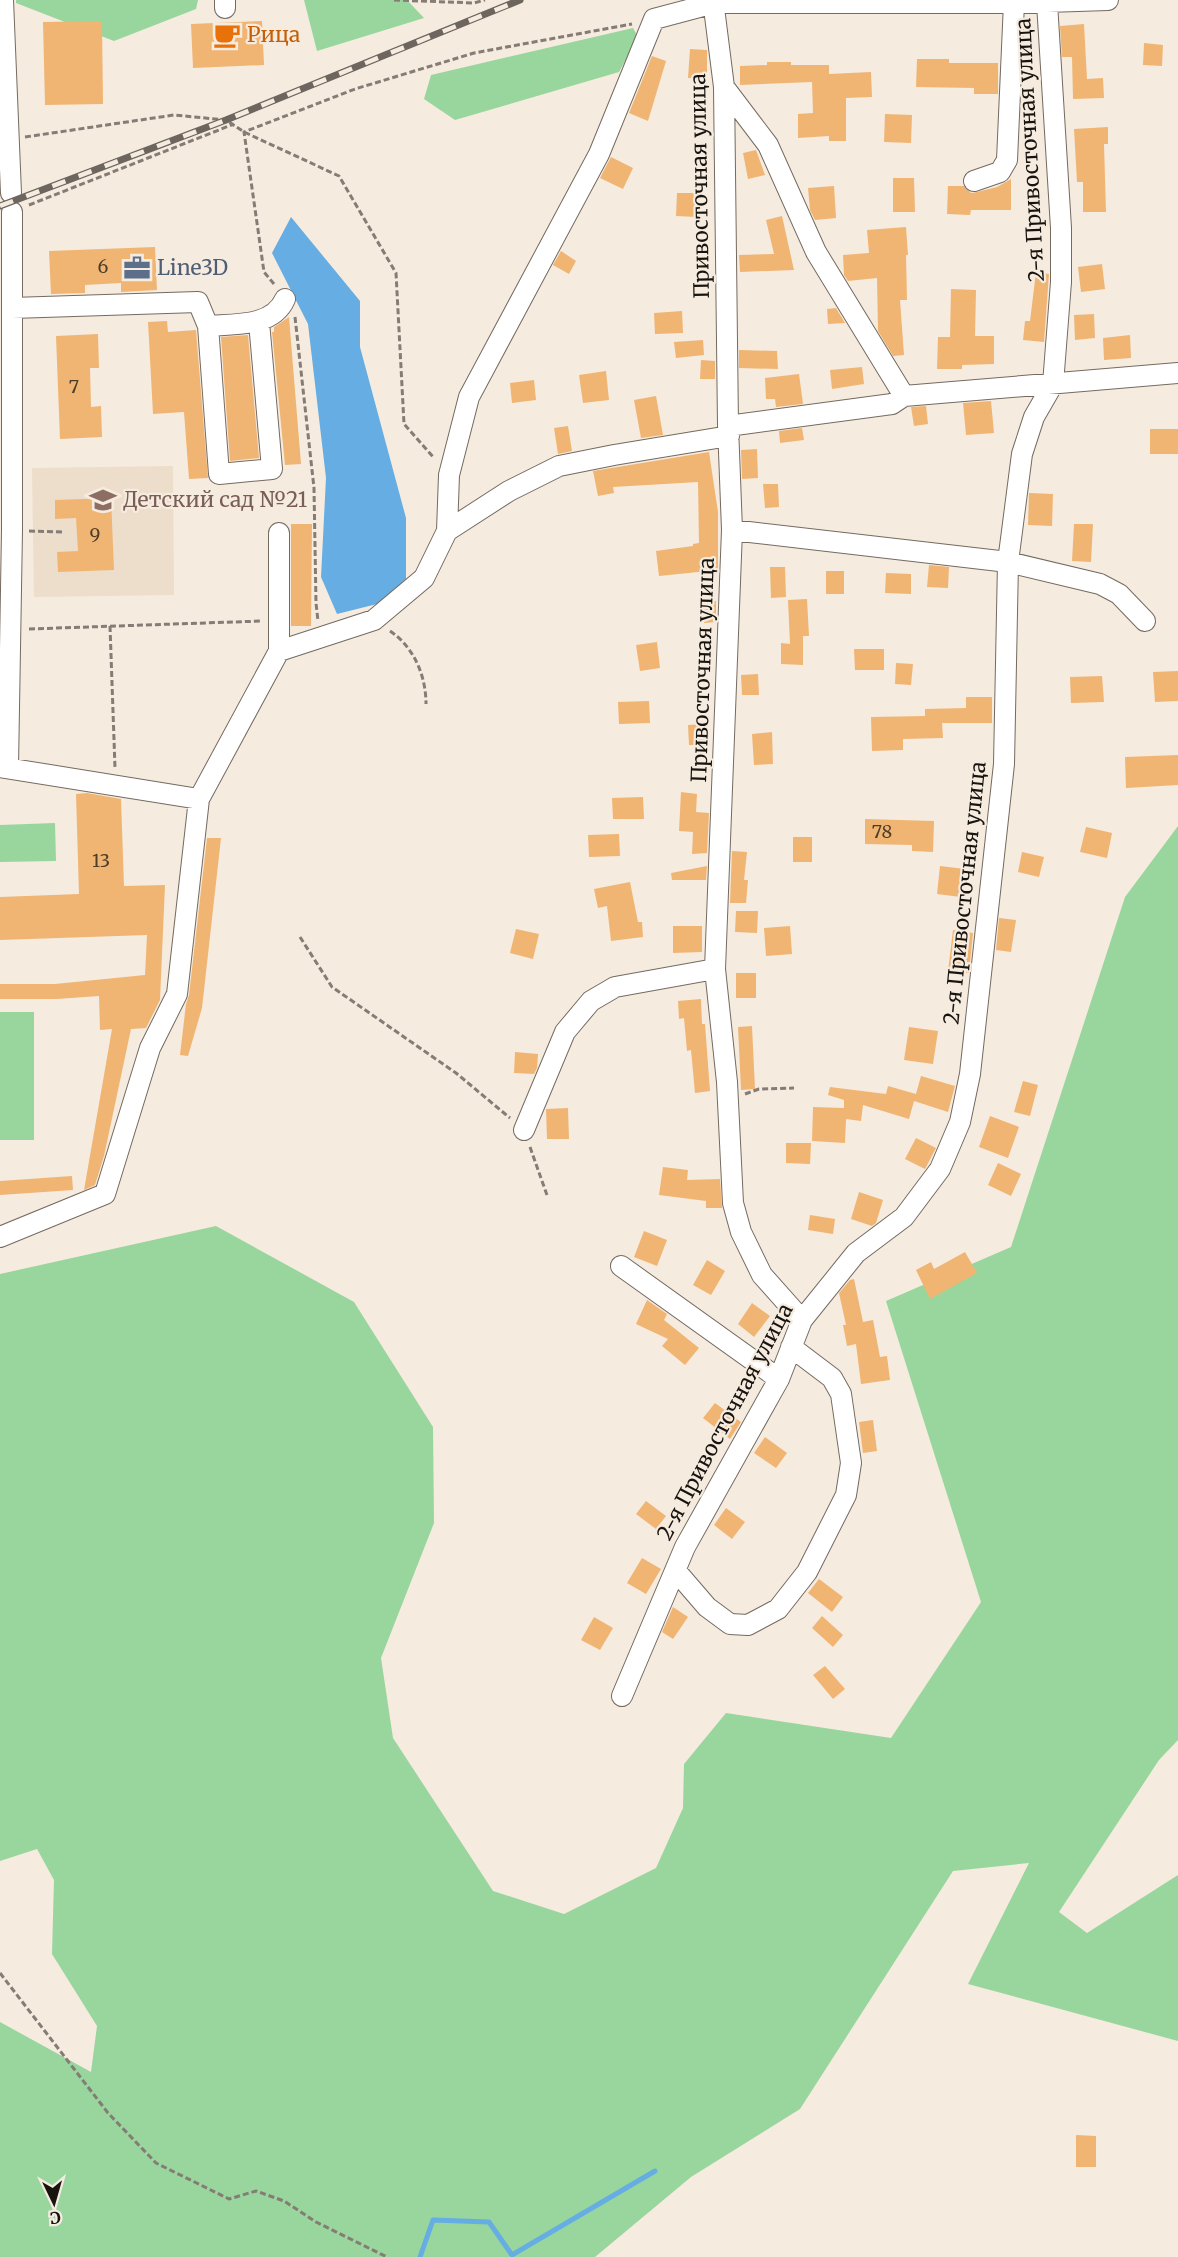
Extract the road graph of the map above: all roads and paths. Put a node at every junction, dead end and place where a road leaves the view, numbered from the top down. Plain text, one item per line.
1 (3, 0) edge
2 (394, 0) edge
3 (485, 0) edge
4 (1108, 0) edge
5 (713, 2) edge
6 (1014, 3) junction
7 (1047, 3) junction
8 (654, 19) junction
9 (724, 87) junction
10 (3, 108) edge
11 (234, 124) junction
12 (244, 132) junction
13 (9, 139) junction
14 (974, 181) dead end
15 (11, 202) junction
16 (285, 299) junction
17 (12, 308) junction
18 (259, 322) junction
19 (208, 326) junction
20 (1178, 373) edge
21 (1053, 384) junction
22 (904, 396) junction
23 (729, 431) junction
24 (449, 475) junction
25 (6, 530) edge
26 (732, 530) junction
27 (447, 531) junction
28 (64, 532) dead end
29 (279, 533) dead end
30 (1008, 562) junction
31 (279, 620) junction
32 (374, 620) junction
33 (1145, 621) dead end
34 (110, 626) junction
35 (10, 630) junction
36 (320, 637) junction
37 (279, 651) junction
38 (426, 704) dead end
39 (4, 767) edge
40 (116, 785) junction
41 (199, 799) junction
42 (300, 937) dead end
43 (715, 969) junction
44 (794, 1088) dead end
45 (728, 1098) junction
46 (524, 1130) junction
47 (548, 1198) dead end
48 (0, 1237) edge
49 (621, 1266) dead end
50 (802, 1320) junction
51 (791, 1347) junction
52 (779, 1379) junction
53 (676, 1571) junction
54 (622, 1696) dead end
55 (0, 1973) edge
56 (387, 2257) edge

1 - 10 street
2 - 3 path
4 - 7 street
5 - 6 street
5 - 8 street
5 - 9 street, Привосточная улица
6 - 7 street
6 - 14 street
7 - 21 street, 2-я Привосточная улица
8 - 12 path
8 - 24 street
9 - 22 street
9 - 23 street, Привосточная улица
10 - 13 street
11 - 12 path
11 - 13 path
11 - 15 path
12 - 16 path
12 - 24 path
13 - 15 street
15 - 17 street
16 - 18 street
16 - 36 path
17 - 19 street
17 - 25 street
18 - 19 street
18 - 19 street
20 - 21 street
21 - 22 street
21 - 30 street, 2-я Привосточная улица
22 - 23 street
23 - 26 street, Привосточная улица
23 - 27 street
24 - 27 street
25 - 28 path
25 - 35 street
26 - 30 street
26 - 43 street, Привосточная улица
27 - 32 street
29 - 31 street
30 - 33 street
30 - 50 street, 2-я Привосточная улица
31 - 34 path
31 - 37 street
32 - 36 street
32 - 38 path
34 - 35 path
34 - 40 path
35 - 39 street
36 - 37 street
37 - 41 street
39 - 40 street
40 - 41 street
41 - 48 street
42 - 46 path
43 - 45 street, Привосточная улица
43 - 46 street
44 - 45 path
45 - 50 street, Привосточная улица
46 - 47 path
49 - 52 street
50 - 51 street, 2-я Привосточная улица
51 - 52 street, 2-я Привосточная улица
51 - 53 street
52 - 53 street, 2-я Привосточная улица
53 - 54 street, 2-я Привосточная улица
55 - 56 path

